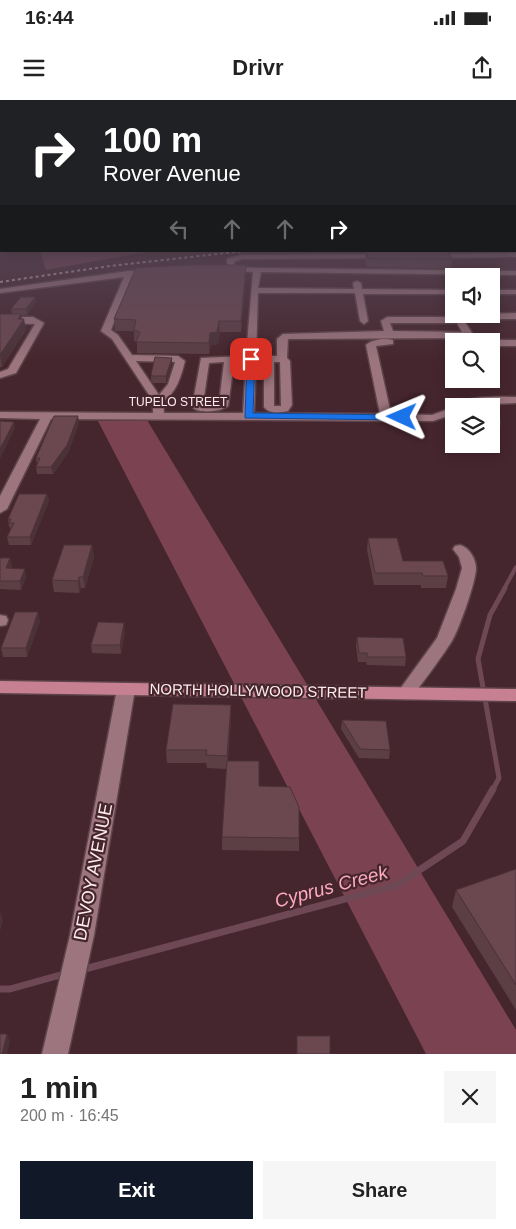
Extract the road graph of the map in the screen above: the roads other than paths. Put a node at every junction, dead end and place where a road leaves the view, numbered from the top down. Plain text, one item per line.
1 (129, 273) edge
2 (125, 274) edge
3 (256, 274) edge
4 (356, 274) edge
5 (254, 290) junction
6 (358, 291) junction
7 (0, 292) edge
8 (445, 292) edge
9 (500, 292) edge
10 (516, 292) edge
11 (500, 300) edge
12 (516, 300) edge
13 (500, 316) edge
14 (516, 316) edge
15 (0, 320) edge
16 (445, 320) edge
17 (364, 321) dead end
18 (462, 323) edge
19 (390, 334) junction
20 (445, 343) edge
21 (500, 343) edge
22 (516, 343) edge
23 (128, 358) junction
24 (229, 359) junction
25 (251, 359) junction
26 (269, 359) junction
27 (282, 359) junction
28 (0, 375) edge
29 (249, 395) junction
30 (269, 395) junction
31 (500, 400) edge
32 (516, 400) edge
33 (196, 407) junction
34 (159, 408) junction
35 (445, 413) edge
36 (0, 415) edge
37 (47, 416) junction
38 (248, 416) junction
39 (386, 417) junction
40 (0, 510) edge
41 (460, 549) dead end
42 (0, 687) edge
43 (126, 689) junction
44 (406, 693) junction
45 (516, 695) edge
46 (55, 1054) edge

1 - 23 street
2 - 7 street
3 - 5 street
4 - 6 street
5 - 6 street
5 - 25 street
6 - 8 street
6 - 17 street
9 - 10 street
11 - 12 street
13 - 14 street
15 - 28 street
16 - 19 street
18 - 19 street
19 - 27 street
20 - 39 street
21 - 22 street
23 - 34 street
23 - 34 street
24 - 25 street
24 - 33 street
24 - 33 street
25 - 26 street
25 - 29 street
26 - 27 street
26 - 30 street
27 - 30 street
29 - 30 street
29 - 38 street
31 - 32 street
33 - 34 street
34 - 37 street, TUPELO STREET
34 - 38 street, TUPELO STREET
35 - 39 street, TUPELO STREET
36 - 37 street, TUPELO STREET
37 - 40 street
38 - 39 street, TUPELO STREET
41 - 44 street
42 - 43 main road, NORTH HOLLYWOOD STREET
43 - 44 main road, NORTH HOLLYWOOD STREET
43 - 46 street, DEVOY AVENUE
44 - 45 main road, NORTH HOLLYWOOD STREET

